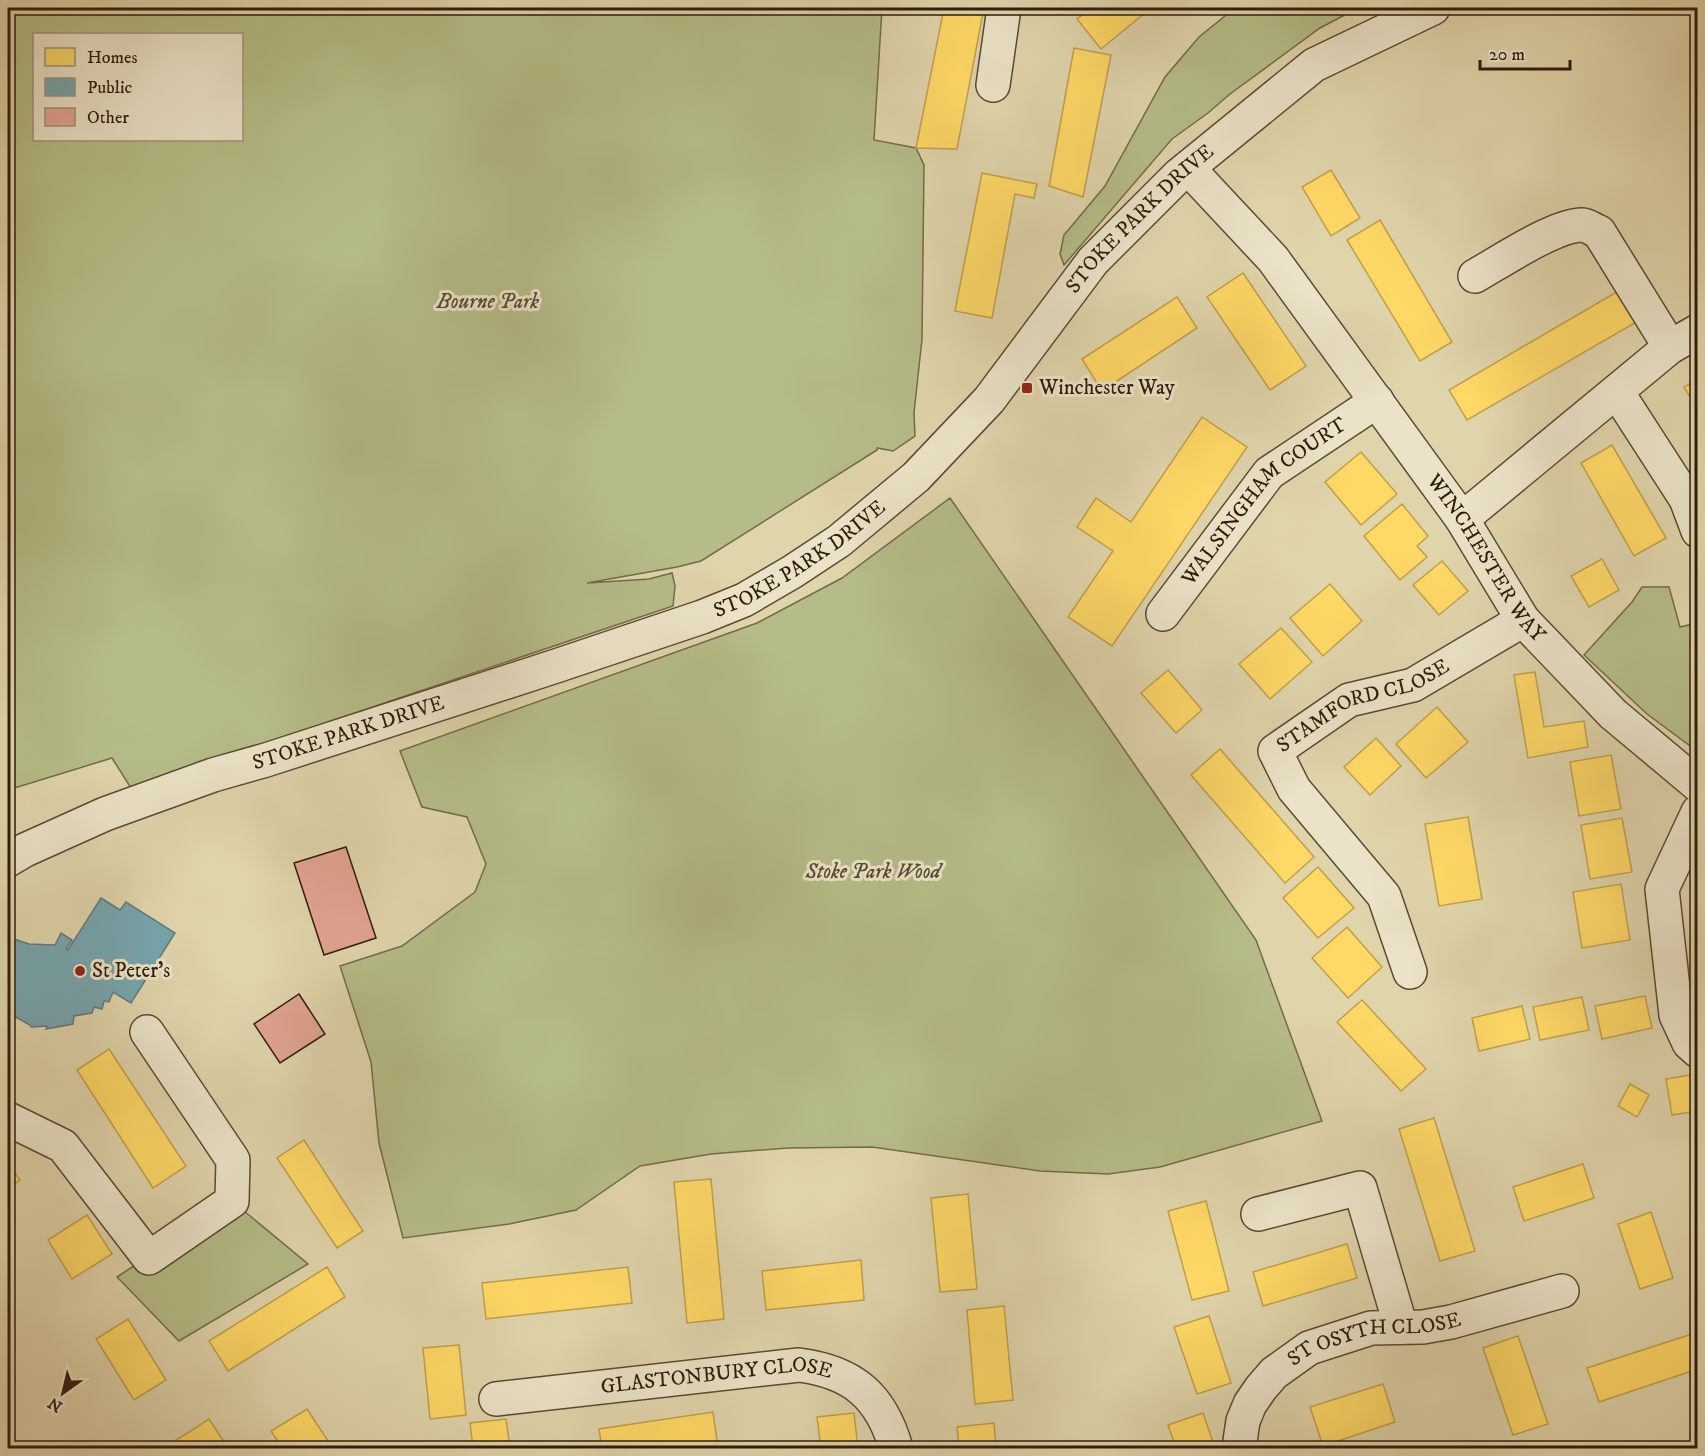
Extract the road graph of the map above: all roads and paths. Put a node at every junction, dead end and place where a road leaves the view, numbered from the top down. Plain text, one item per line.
1 (1004, 8) edge
2 (1432, 8) edge
3 (993, 86) dead end
4 (1188, 168) junction
5 (1475, 276) dead end
6 (1684, 339) edge
7 (1617, 392) junction
8 (1377, 401) junction
9 (1462, 519) junction
10 (1698, 531) edge
11 (1163, 614) dead end
12 (1523, 620) junction
13 (1698, 784) edge
14 (1698, 812) edge
15 (8, 860) edge
16 (1410, 972) dead end
17 (147, 1032) dead end
18 (1698, 1051) edge
19 (8, 1119) edge
20 (1258, 1214) dead end
21 (1562, 1291) dead end
22 (1401, 1327) junction
23 (496, 1399) dead end
24 (896, 1449) edge
25 (1239, 1449) edge

1 - 3 street
2 - 4 street, STOKE PARK DRIVE
4 - 8 street, WINCHESTER WAY
4 - 15 street, STOKE PARK DRIVE
5 - 6 street
6 - 7 street
7 - 9 street
7 - 10 street
8 - 9 street, WINCHESTER WAY
8 - 11 street, WALSINGHAM COURT
9 - 12 street, WINCHESTER WAY
12 - 13 street, WINCHESTER WAY
12 - 16 street, STAMFORD CLOSE
14 - 18 street
17 - 19 street
20 - 22 street
21 - 22 street, ST OSYTH CLOSE
22 - 25 street, ST OSYTH CLOSE
23 - 24 street, GLASTONBURY CLOSE

